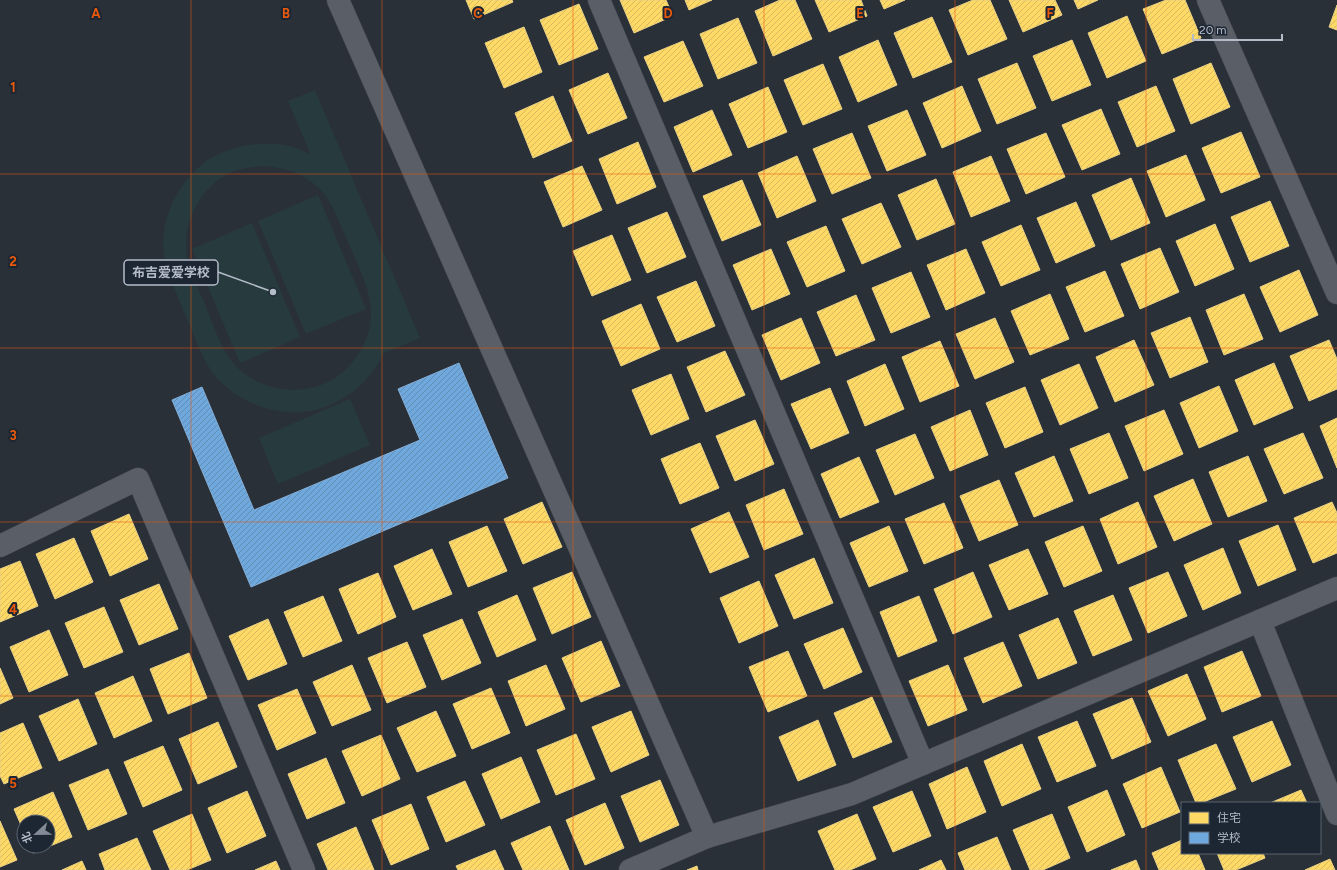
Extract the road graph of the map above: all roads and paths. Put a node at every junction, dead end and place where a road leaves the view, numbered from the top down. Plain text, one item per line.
1 (338, 0) edge
2 (599, 0) edge
3 (1208, 0) edge
4 (1337, 293) edge
5 (0, 546) edge
6 (1337, 588) edge
7 (1260, 621) junction
8 (922, 764) junction
9 (1337, 814) edge
10 (707, 837) junction
11 (304, 870) edge
12 (630, 870) edge

1 - 10 street
2 - 8 street
3 - 4 street
5 - 11 street
6 - 7 street
7 - 8 street
7 - 9 street
8 - 10 street
10 - 12 street

